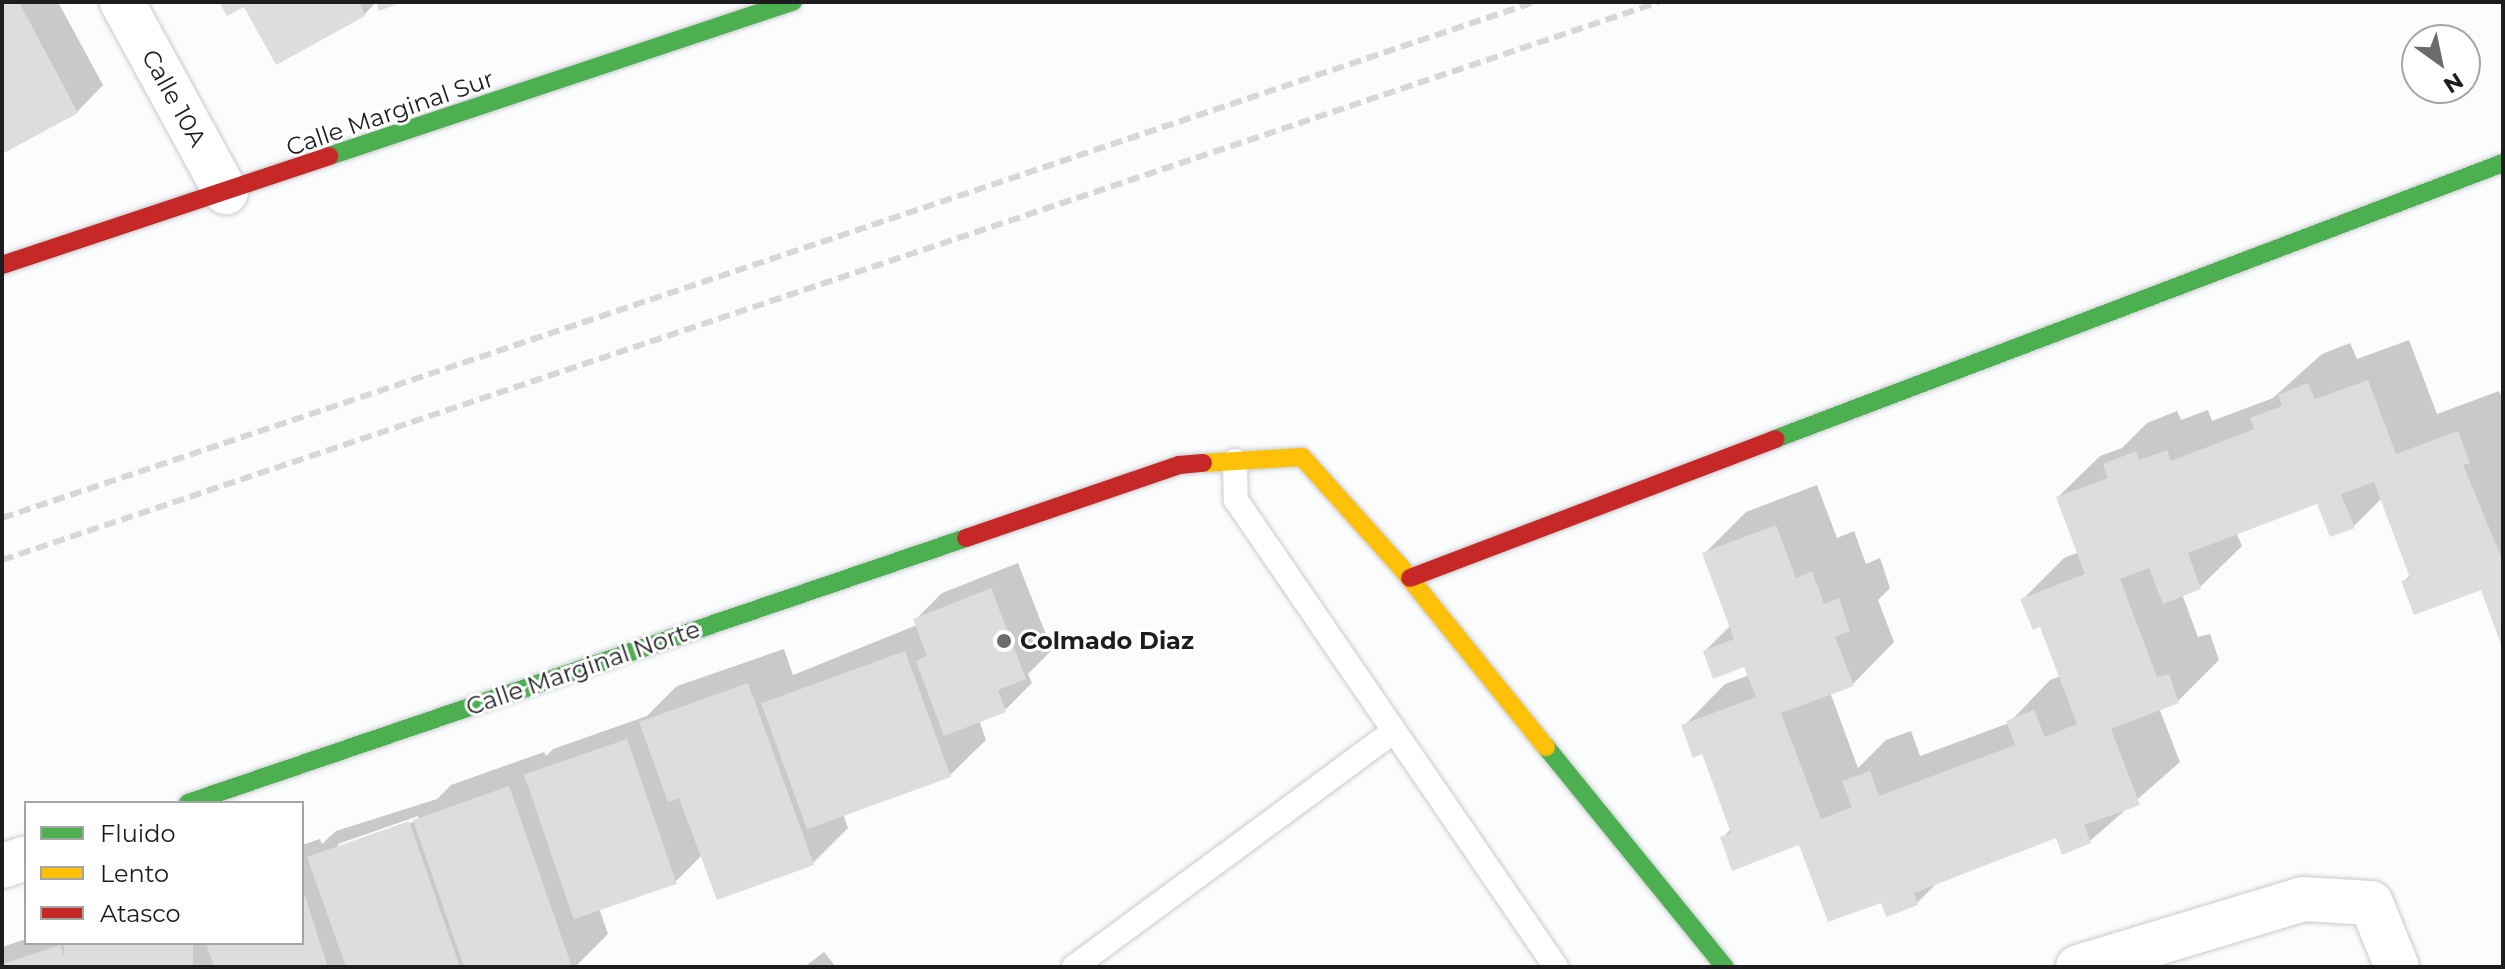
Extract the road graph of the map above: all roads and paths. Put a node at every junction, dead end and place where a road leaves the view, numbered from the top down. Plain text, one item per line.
1 (122, 2) edge
2 (793, 2) edge
3 (2501, 171) edge
4 (226, 193) junction
5 (2, 265) edge
6 (1235, 461) junction
7 (1410, 578) junction
8 (1393, 732) junction
9 (194, 801) edge
10 (24, 859) edge
11 (2, 866) edge
12 (1074, 967) edge
13 (1556, 967) edge
14 (1725, 967) edge
15 (2078, 967) edge
16 (2397, 967) edge

1 - 4 street, Calle 10A
2 - 4 street, Calle Marginal Sur
3 - 7 street
4 - 5 street, Calle Marginal Sur
6 - 7 street, Calle Marginal Norte
6 - 8 lane
6 - 9 street, Calle Marginal Norte
7 - 14 street
8 - 12 lane
8 - 13 lane
10 - 11 street
15 - 16 street

